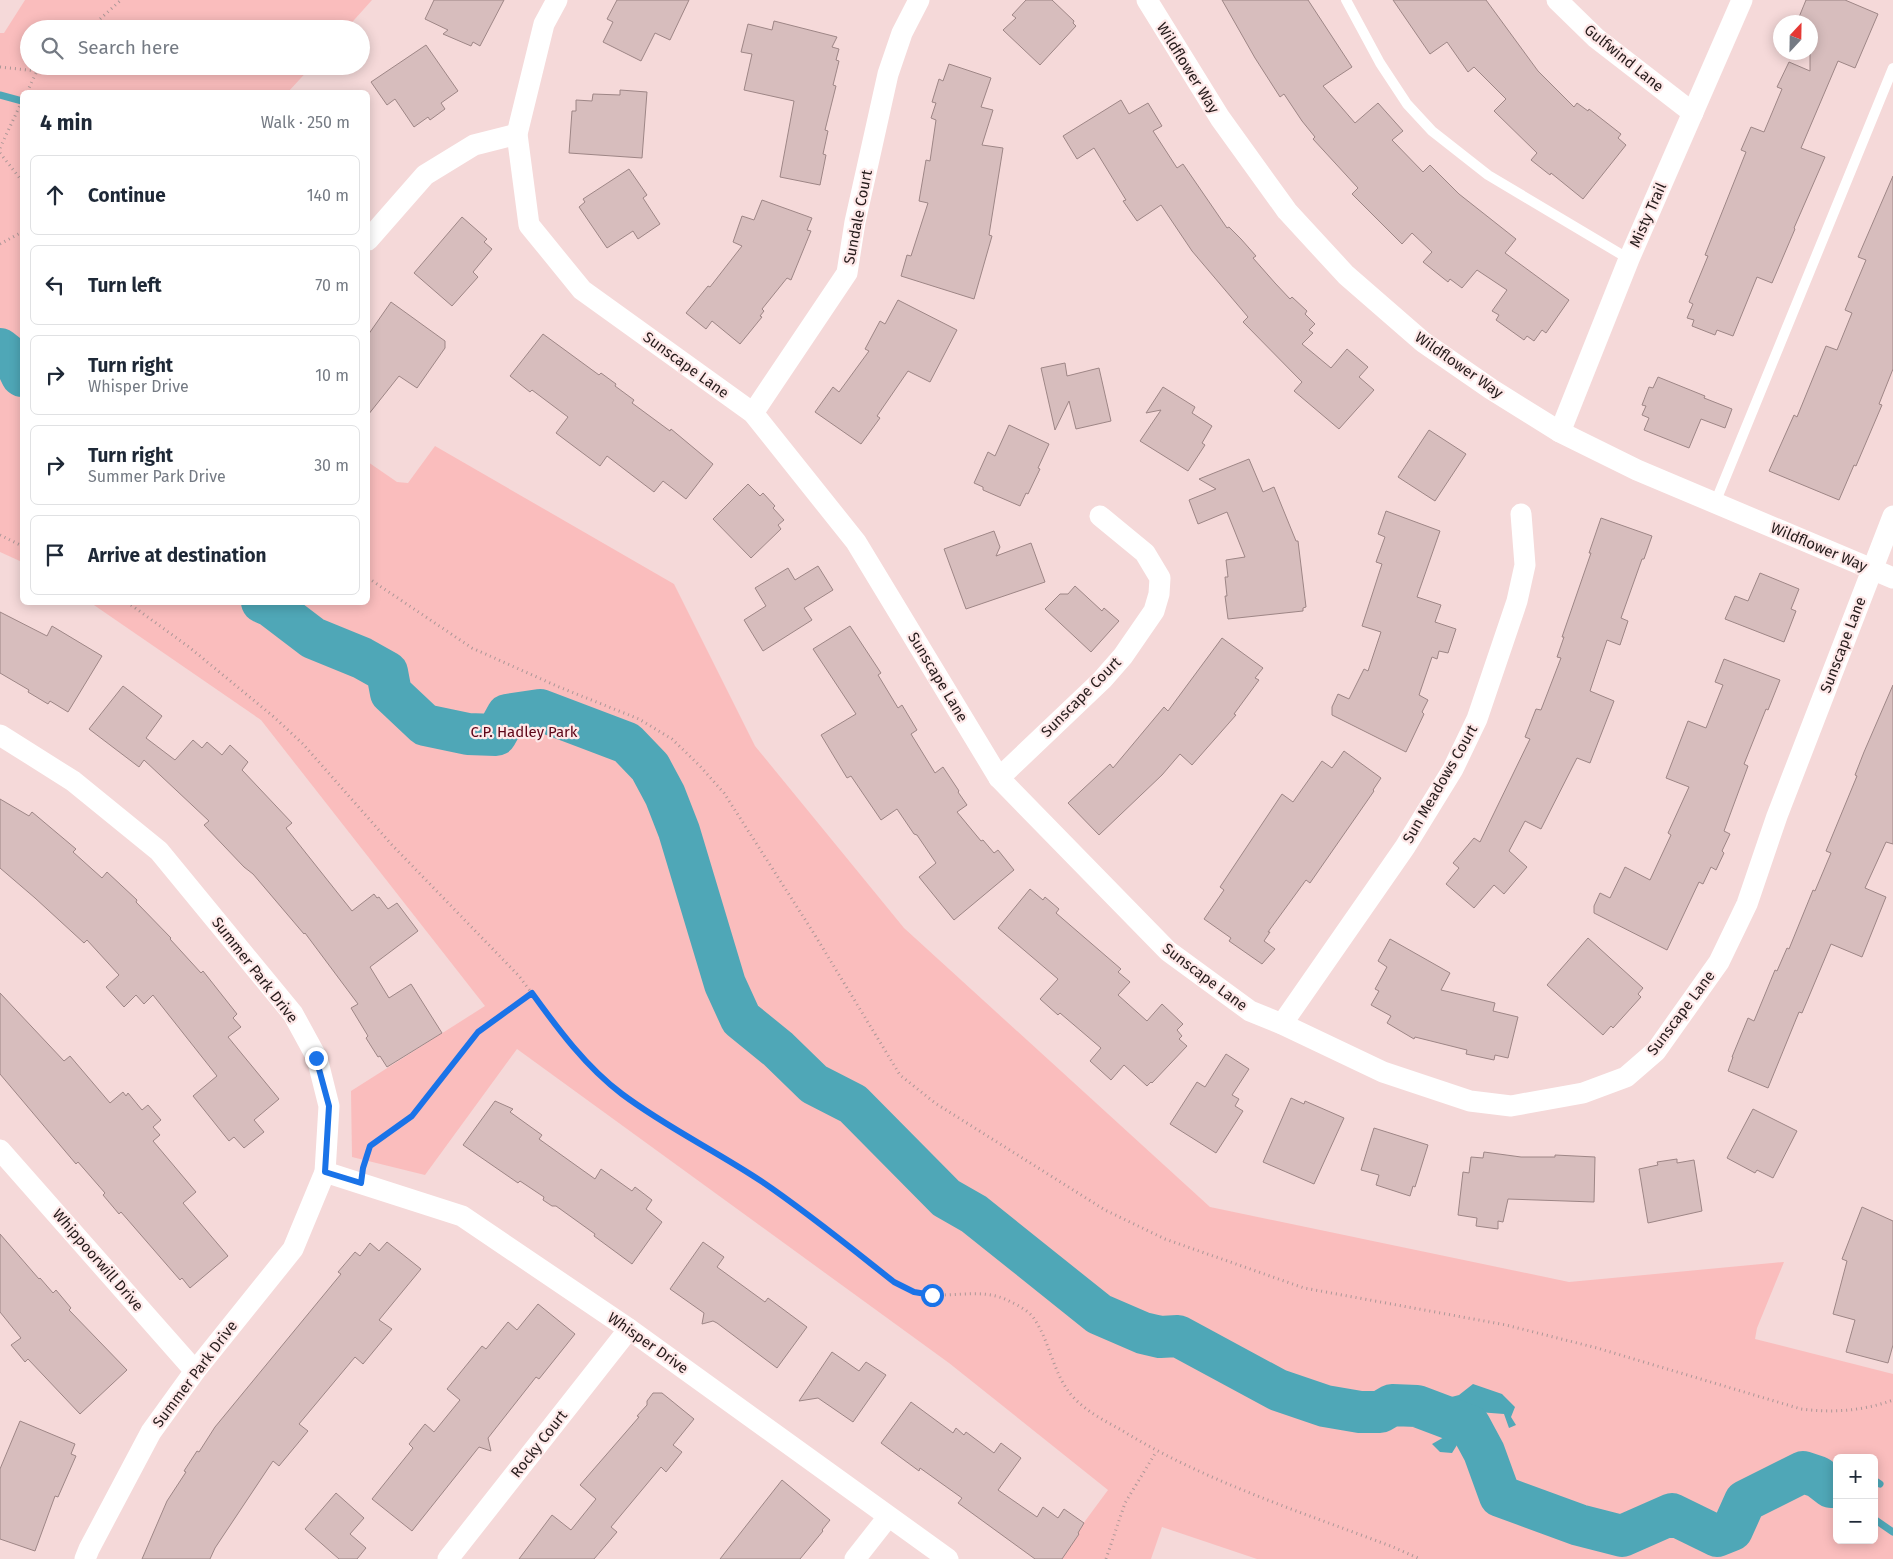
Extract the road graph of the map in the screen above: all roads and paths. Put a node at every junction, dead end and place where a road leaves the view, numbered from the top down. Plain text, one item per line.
1 (121, 0) edge
2 (557, 0) edge
3 (920, 0) edge
4 (1147, 0) edge
5 (1346, 0) edge
6 (1557, 0) edge
7 (1742, 0) edge
8 (99, 20) edge
9 (0, 67) edge
10 (1893, 68) edge
11 (20, 69) edge
12 (35, 75) edge
13 (27, 90) edge
14 (20, 105) edge
15 (1693, 113) junction
16 (517, 134) junction
17 (0, 148) edge
18 (0, 154) edge
19 (20, 179) edge
20 (20, 233) edge
21 (370, 238) edge
22 (0, 244) edge
23 (1629, 259) junction
24 (753, 413) junction
25 (1560, 432) junction
26 (1715, 502) junction
27 (1521, 514) dead end
28 (1100, 516) dead end
29 (1893, 516) edge
30 (0, 535) edge
31 (20, 545) edge
32 (1872, 569) junction
33 (1893, 578) edge
34 (370, 579) edge
35 (131, 605) edge
36 (0, 735) edge
37 (999, 778) junction
38 (532, 993) junction
39 (1282, 1024) junction
40 (0, 1150) edge
41 (325, 1172) junction
42 (361, 1183) junction
43 (629, 1328) junction
44 (195, 1371) junction
45 (1893, 1400) edge
46 (1156, 1452) junction
47 (888, 1517) junction
48 (85, 1559) edge
49 (448, 1559) edge
50 (854, 1559) edge
51 (948, 1559) edge
52 (1106, 1559) edge
53 (1420, 1559) edge

1 - 8 path
2 - 16 street
3 - 24 street, Sundale Court
4 - 25 street, Wildflower Way
5 - 23 lane
6 - 15 street, Gulfwind Lane
7 - 15 street, Misty Trail
9 - 11 path
10 - 26 lane
12 - 13 path
14 - 17 path
15 - 23 street, Misty Trail
16 - 21 street
16 - 24 street, Sunscape Lane
18 - 19 path
20 - 22 path
23 - 25 street, Misty Trail
24 - 37 street, Sunscape Lane
25 - 26 street, Wildflower Way
26 - 32 street, Wildflower Way
27 - 39 street, Sun Meadows Court
28 - 37 street, Sunscape Court
29 - 32 street, Sunscape Lane
30 - 31 path
32 - 33 street, Wildflower Way
32 - 39 street, Sunscape Lane
34 - 45 path
35 - 38 path
36 - 41 street, Summer Park Drive
37 - 39 street, Sunscape Lane
38 - 42 path
38 - 46 path
40 - 44 street, Whippoorwill Drive
41 - 42 street, Whisper Drive
41 - 44 street, Summer Park Drive
42 - 43 street, Whisper Drive
43 - 47 street, Whisper Drive
43 - 49 street, Rocky Court
44 - 48 street, Summer Park Drive
46 - 52 path
46 - 53 path
47 - 50 street
47 - 51 street, Whisper Drive

